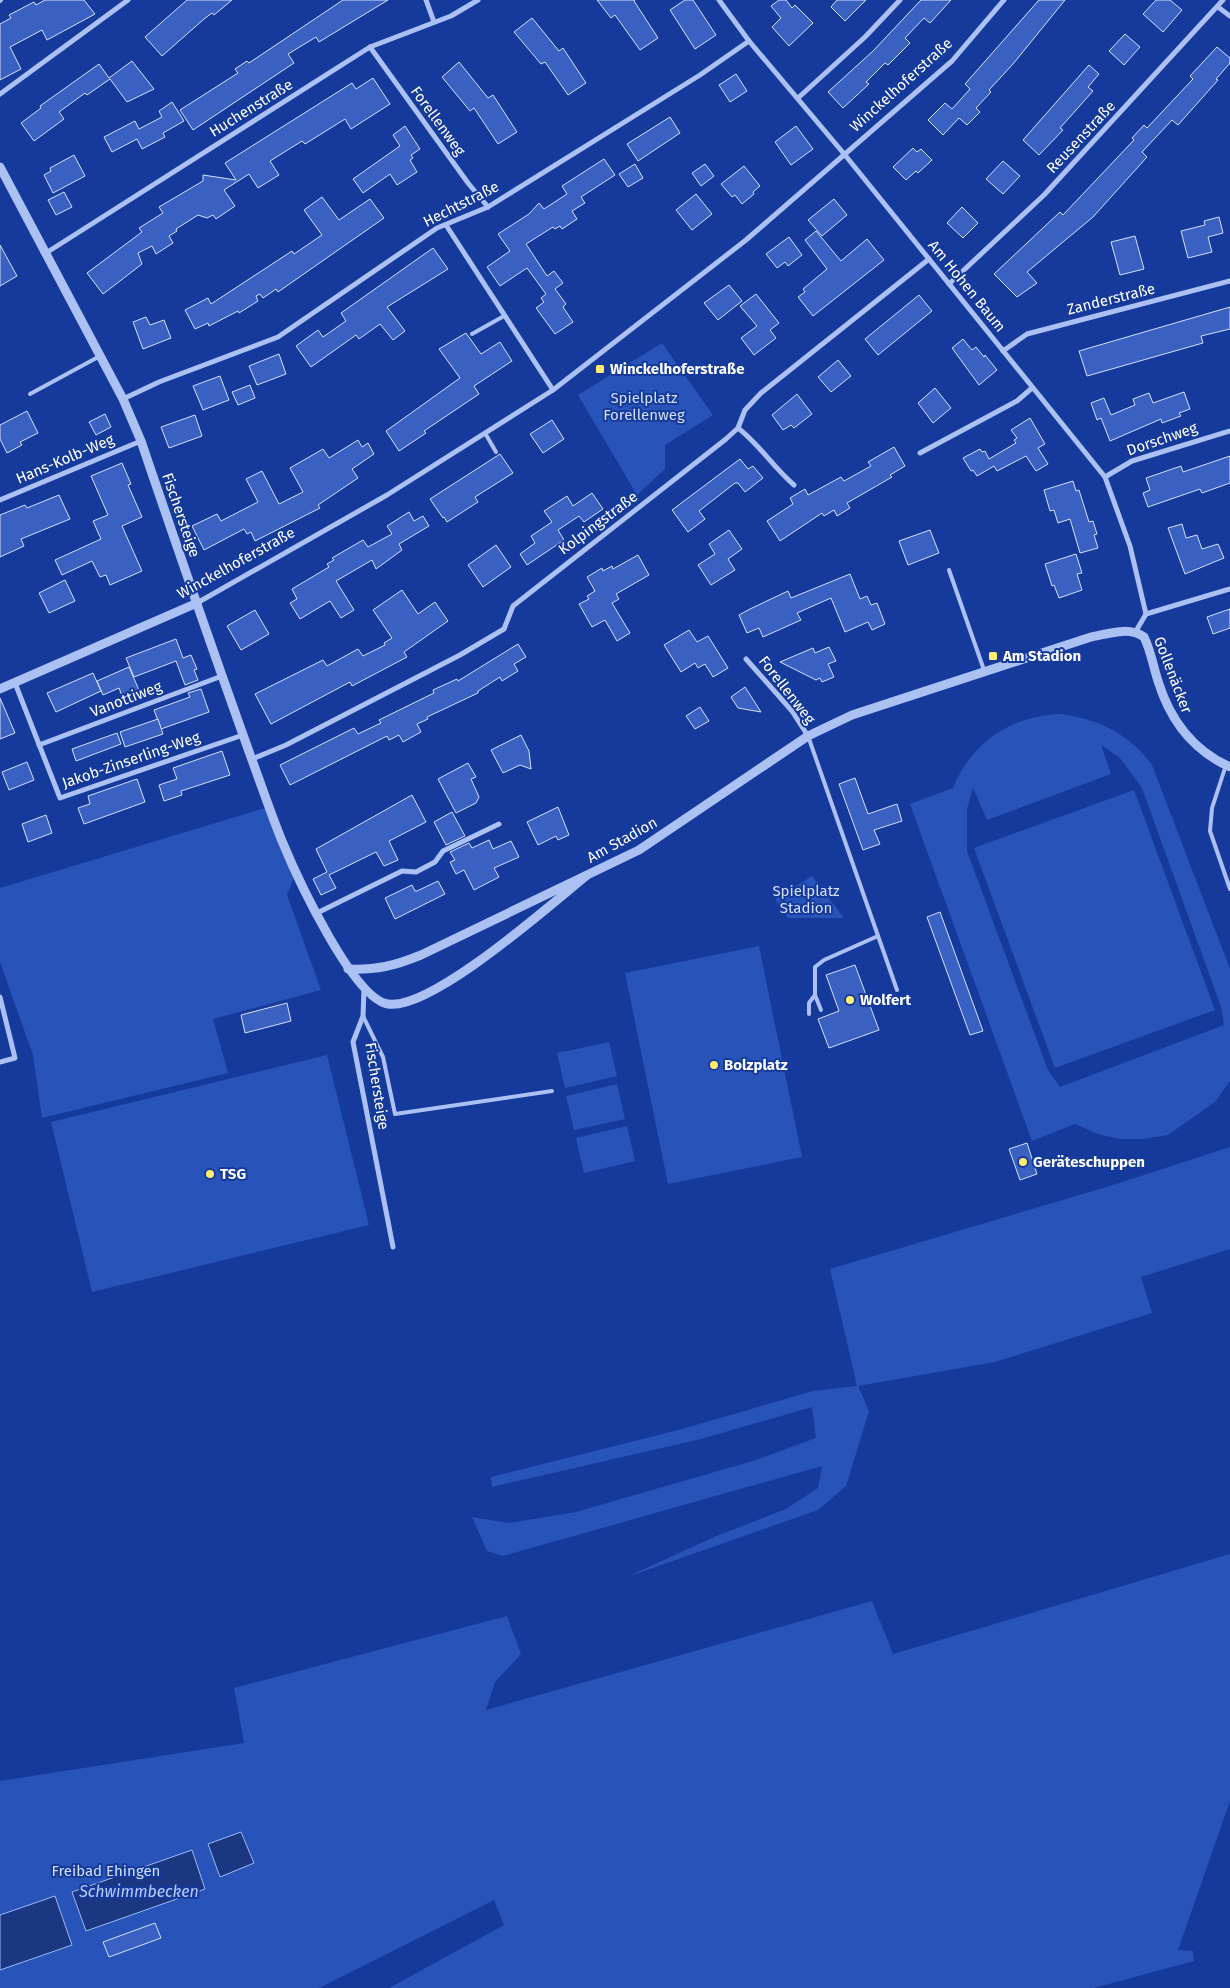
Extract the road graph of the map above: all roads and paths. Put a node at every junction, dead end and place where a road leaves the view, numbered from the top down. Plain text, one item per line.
1 (128, 0) edge
2 (426, 0) edge
3 (478, 0) edge
4 (719, 0) edge
5 (900, 0) edge
6 (1004, 0) edge
7 (1223, 0) edge
8 (1218, 7) junction
9 (1230, 16) edge
10 (434, 22) junction
11 (749, 41) junction
12 (370, 48) junction
13 (0, 94) edge
14 (798, 98) junction
15 (845, 155) junction
16 (0, 167) edge
17 (488, 207) junction
18 (446, 225) junction
19 (46, 253) junction
20 (929, 259) junction
21 (1230, 282) edge
22 (950, 284) junction
23 (504, 316) junction
24 (472, 334) dead end
25 (1003, 350) junction
26 (100, 356) junction
27 (1032, 388) junction
28 (553, 390) junction
29 (30, 394) dead end
30 (124, 399) junction
31 (738, 428) junction
32 (1230, 431) edge
33 (485, 433) junction
34 (140, 441) junction
35 (496, 452) dead end
36 (920, 453) dead end
37 (1105, 477) junction
38 (794, 485) dead end
39 (0, 500) edge
40 (949, 570) dead end
41 (1230, 589) edge
42 (197, 603) junction
43 (1146, 614) junction
44 (1136, 631) junction
45 (746, 659) dead end
46 (985, 672) junction
47 (222, 676) junction
48 (15, 682) junction
49 (0, 689) edge
50 (243, 735) junction
51 (808, 736) junction
52 (39, 745) junction
53 (252, 759) junction
54 (1228, 766) edge
55 (499, 824) dead end
56 (586, 876) junction
57 (1230, 889) edge
58 (317, 912) junction
59 (878, 936) junction
60 (348, 969) junction
61 (364, 989) junction
62 (897, 990) dead end
63 (815, 995) junction
64 (0, 996) edge
65 (821, 1010) dead end
66 (809, 1014) dead end
67 (363, 1016) junction
68 (0, 1062) edge
69 (552, 1091) dead end
70 (394, 1247) dead end

1 - 13 street
2 - 10 street
3 - 10 street, Huchenstraße
4 - 11 street, Am Hohen Baum
5 - 14 street
6 - 15 street, Winckelhoferstraße
7 - 8 street, Reusenstraße
8 - 9 street
8 - 22 street, Reusenstraße
10 - 12 street, Huchenstraße
11 - 14 street, Am Hohen Baum
11 - 17 street, Hechtstraße
12 - 17 street, Forellenweg
12 - 19 street, Huchenstraße
14 - 15 street, Am Hohen Baum
15 - 20 street, Am Hohen Baum
15 - 28 street, Winckelhoferstraße
16 - 19 street, Fischersteige
17 - 18 street, Hechtstraße
18 - 23 street
18 - 30 street, Hechtstraße
19 - 26 street, Fischersteige
20 - 22 street, Am Hohen Baum
20 - 31 street, Kolpingstraße
21 - 25 street, Zanderstraße
22 - 25 street, Am Hohen Baum
23 - 24 lane
23 - 28 street
25 - 27 street, Am Hohen Baum
26 - 29 lane
26 - 30 street, Fischersteige
27 - 36 street
27 - 37 street, Am Hohen Baum
28 - 33 street, Winckelhoferstraße
30 - 34 street, Fischersteige
31 - 38 street
31 - 53 street, Kolpingstraße
32 - 37 street, Dorschweg
33 - 35 lane
33 - 42 street, Winckelhoferstraße
34 - 39 street, Hans-Kolb-Weg
34 - 42 street, Fischersteige
37 - 43 street, Am Hohen Baum
40 - 46 lane
41 - 43 street
42 - 47 street, Fischersteige
42 - 48 street, Winckelhoferstraße
43 - 44 street
44 - 46 street, Am Stadion
44 - 54 street, Gollenäcker
45 - 51 street, Forellenweg
46 - 51 street, Am Stadion
47 - 50 street, Fischersteige
47 - 52 street, Vanottiweg
48 - 49 street, Winckelhoferstraße
48 - 52 street, Jakob-Zinserling-Weg
50 - 52 street, Jakob-Zinserling-Weg
50 - 53 street, Fischersteige
51 - 56 street, Am Stadion
51 - 59 lane
53 - 58 street, Fischersteige
54 - 57 lane
55 - 58 street
56 - 60 street, Am Stadion
56 - 61 street, Am Stadion
58 - 60 street, Fischersteige
59 - 62 lane
59 - 63 lane
60 - 61 street, Fischersteige
61 - 67 street, Fischersteige
63 - 65 lane
63 - 66 lane
64 - 68 street
67 - 69 lane
67 - 70 street, Fischersteige

